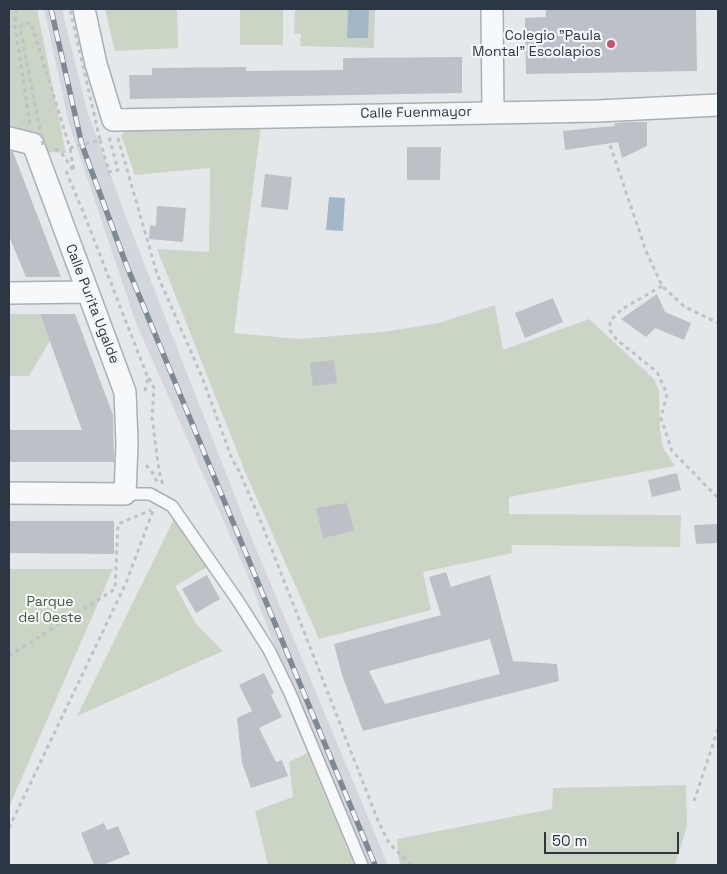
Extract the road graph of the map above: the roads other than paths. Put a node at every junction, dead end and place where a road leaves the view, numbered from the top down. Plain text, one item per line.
1 (84, 9) edge
2 (492, 9) edge
3 (718, 105) edge
4 (493, 111) junction
5 (9, 138) edge
6 (87, 292) junction
7 (9, 293) edge
8 (9, 493) edge
9 (125, 494) junction
10 (362, 865) edge

1 - 4 street, Calle Fuenmayor
2 - 4 street
3 - 4 street, Calle Fuenmayor
5 - 6 street, Calle Purita Ugalde
6 - 7 street
6 - 9 street, Calle Purita Ugalde
8 - 9 street
9 - 10 lane

